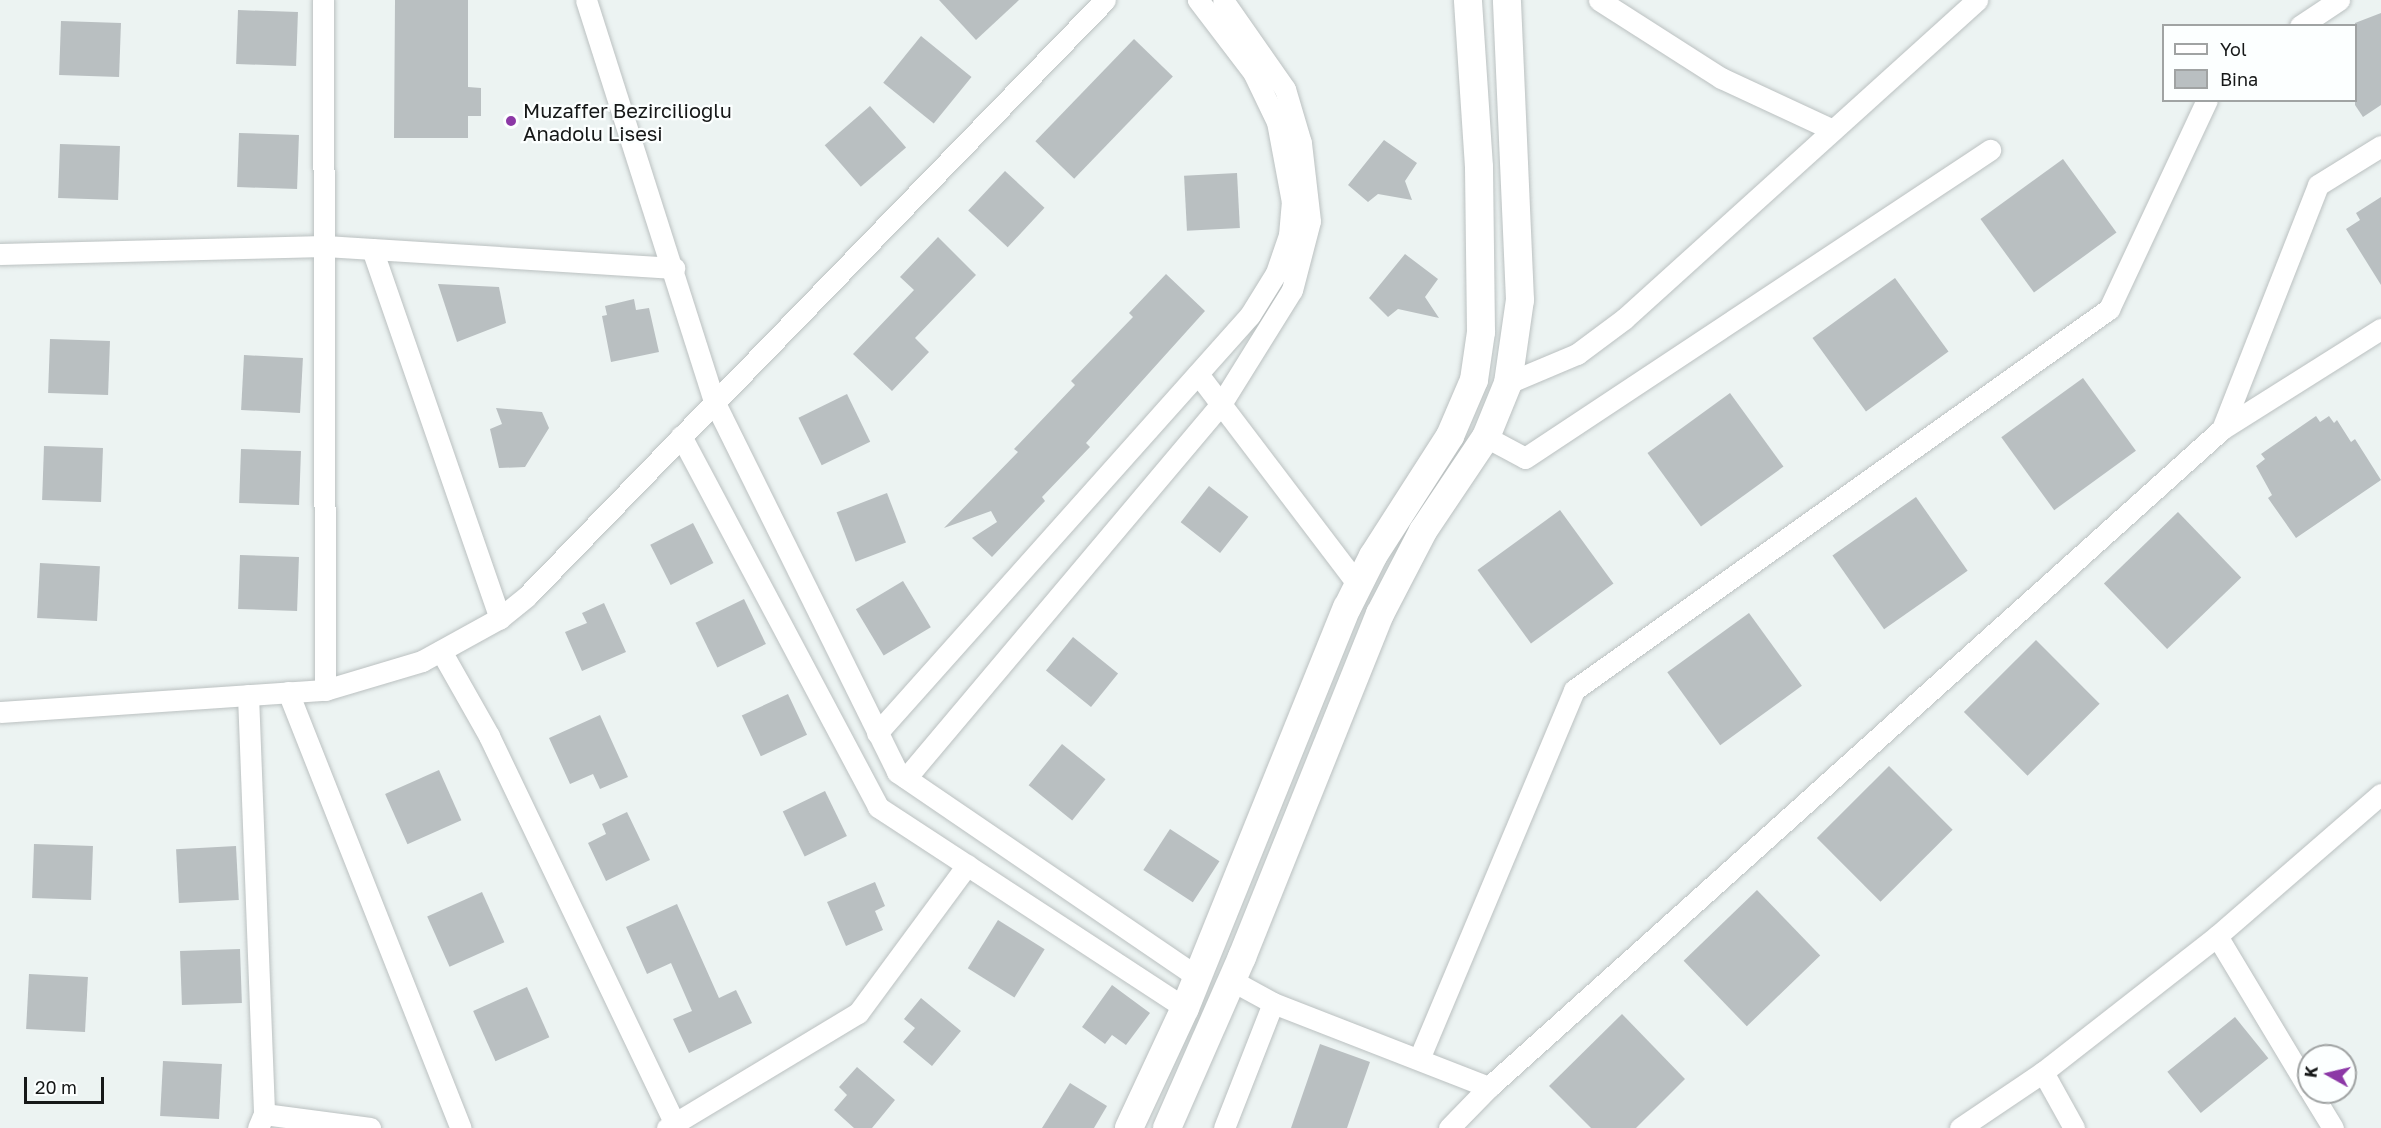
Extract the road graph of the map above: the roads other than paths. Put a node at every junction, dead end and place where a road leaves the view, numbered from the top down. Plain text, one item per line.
1 (323, 0) edge
2 (586, 0) edge
3 (1105, 0) edge
4 (1198, 0) edge
5 (1223, 0) edge
6 (1468, 0) edge
7 (1507, 0) edge
8 (1599, 0) edge
9 (1977, 0) edge
10 (2339, 0) edge
11 (2303, 24) edge
12 (2206, 102) edge
13 (1833, 130) junction
14 (2381, 146) edge
15 (1990, 150) dead end
16 (325, 246) junction
17 (372, 249) junction
18 (0, 254) edge
19 (674, 268) junction
20 (2381, 329) edge
21 (1198, 374) junction
22 (1508, 383) junction
23 (714, 401) junction
24 (1221, 404) junction
25 (2222, 429) junction
26 (681, 436) junction
27 (1486, 437) junction
28 (1358, 585) junction
29 (500, 618) junction
30 (441, 651) junction
31 (325, 690) junction
32 (288, 692) junction
33 (248, 695) junction
34 (0, 712) edge
35 (877, 733) junction
36 (906, 778) junction
37 (2381, 794) edge
38 (967, 865) junction
39 (2217, 936) junction
40 (1198, 977) junction
41 (1231, 980) junction
42 (1273, 1002) junction
43 (1185, 1008) junction
44 (1419, 1059) junction
45 (2297, 1068) edge
46 (2043, 1072) junction
47 (1489, 1087) junction
48 (2318, 1104) edge
49 (261, 1121) edge
50 (673, 1127) edge
51 (370, 1128) edge
52 (461, 1128) edge
53 (1129, 1128) edge
54 (1167, 1128) edge
55 (1224, 1128) edge
56 (1449, 1128) edge
57 (1960, 1128) edge
58 (2073, 1128) edge
59 (2333, 1128) edge

1 - 16 street
2 - 19 street
3 - 23 street
4 - 21 street
5 - 24 street
6 - 28 street
7 - 22 street
8 - 13 street
9 - 13 street
10 - 11 street
12 - 44 street
13 - 22 street
14 - 25 street
15 - 27 street
16 - 17 street
16 - 18 street
16 - 31 street
17 - 19 street
17 - 29 street
19 - 23 street
20 - 25 street
21 - 24 street
21 - 35 street
22 - 27 street
23 - 26 street
23 - 35 street
24 - 28 street
24 - 36 street
25 - 47 street
26 - 29 street
26 - 38 street
27 - 41 street
28 - 40 street
29 - 30 street
30 - 31 street
30 - 50 street
31 - 32 street
32 - 33 street
32 - 52 street
33 - 34 street
33 - 49 street
35 - 36 street
36 - 40 street
37 - 39 street
38 - 43 street
38 - 50 street
39 - 45 street
39 - 46 street
40 - 43 street
41 - 42 street
41 - 54 street
42 - 44 street
42 - 55 street
43 - 53 street
44 - 47 street
46 - 57 street
46 - 58 street
47 - 56 street
48 - 59 street
49 - 51 street

